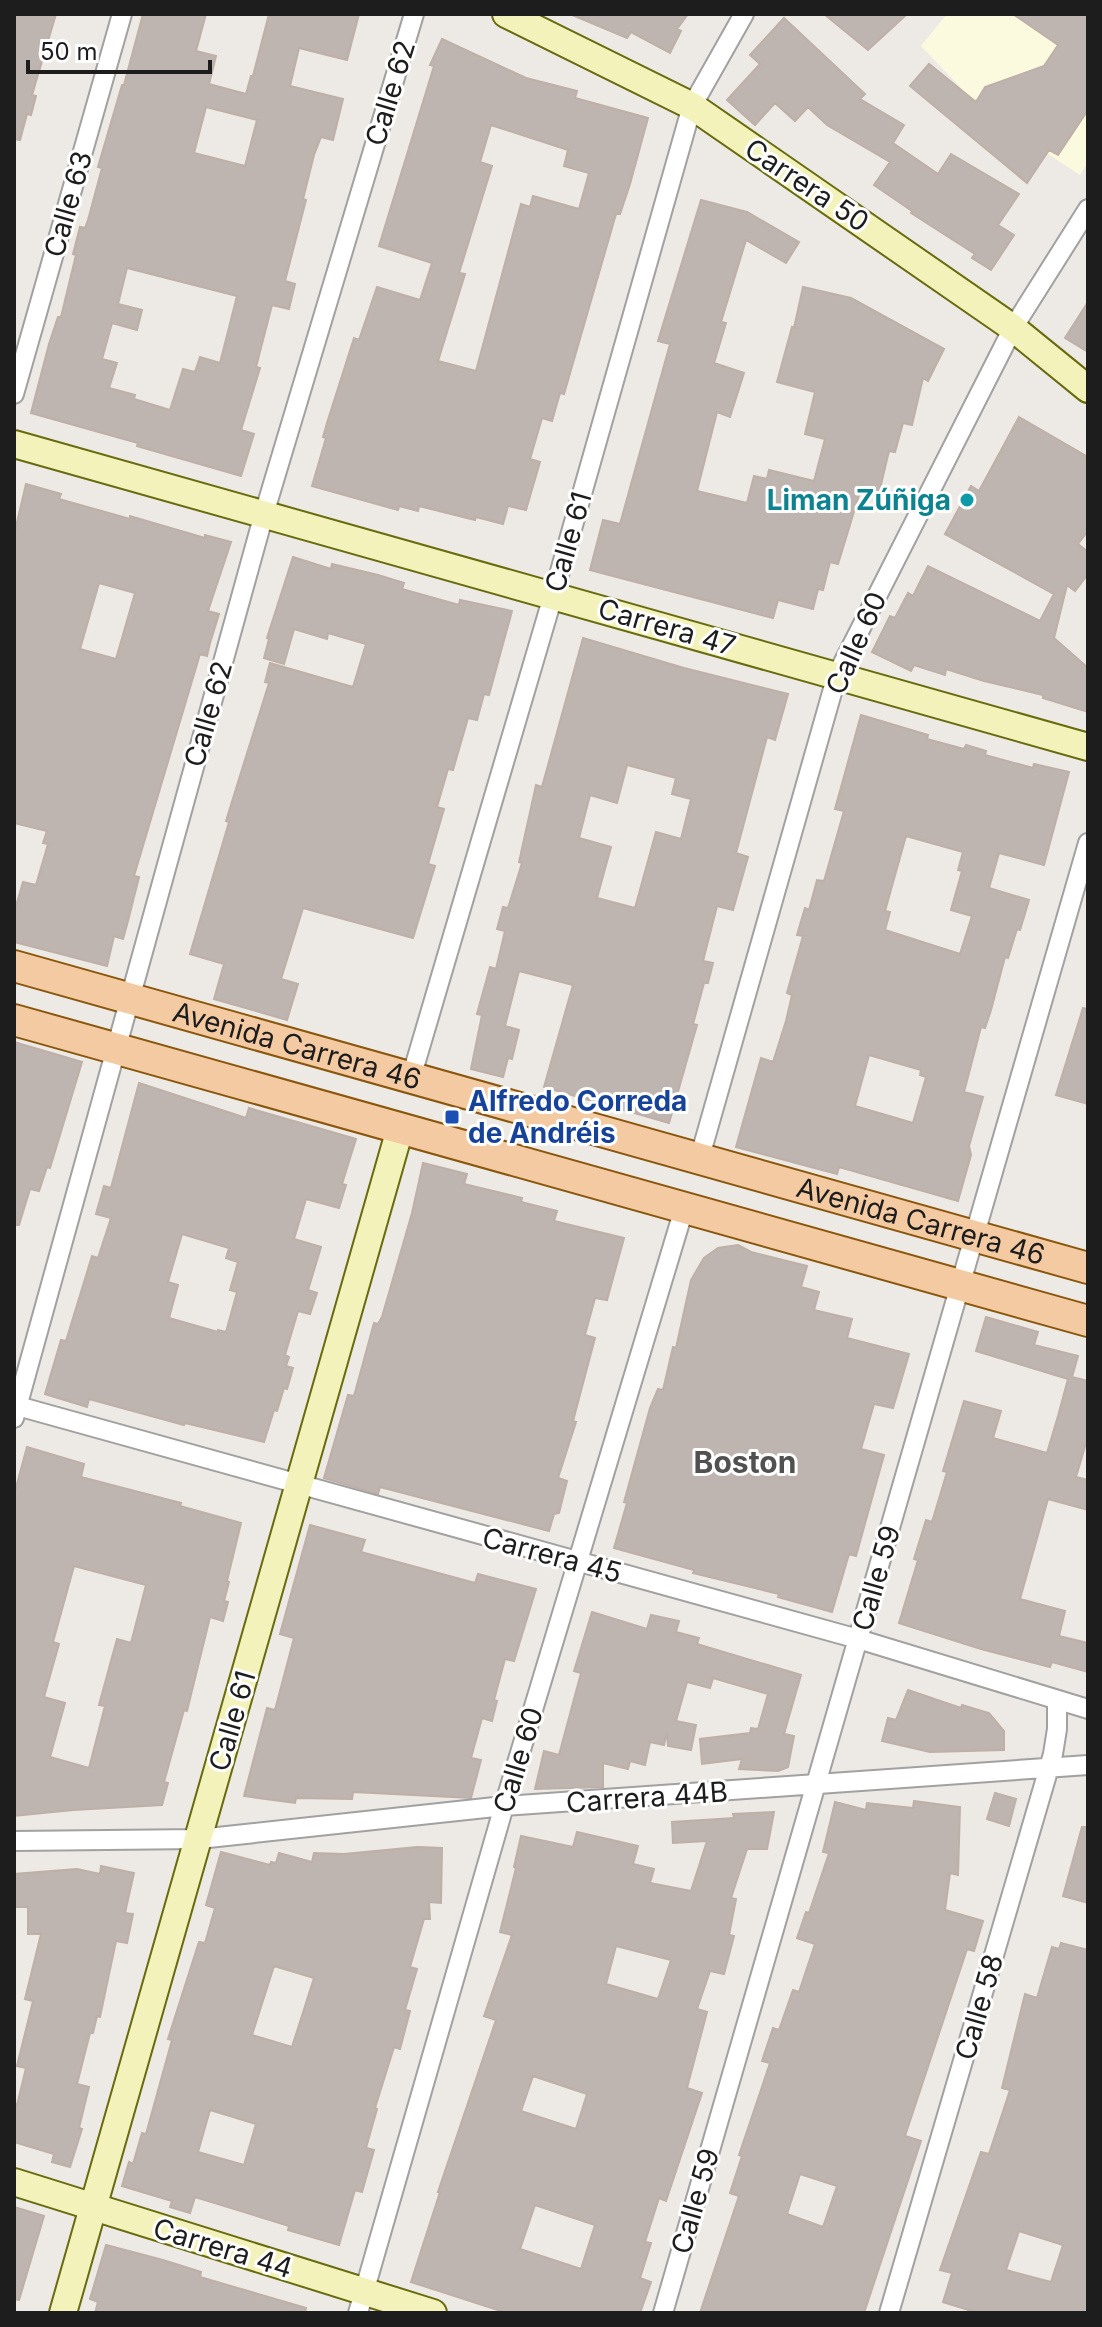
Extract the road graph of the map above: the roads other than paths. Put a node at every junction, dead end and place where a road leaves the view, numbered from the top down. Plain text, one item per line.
1 (122, 14) edge
2 (414, 14) edge
3 (506, 14) edge
4 (744, 14) edge
5 (692, 106) junction
6 (1088, 209) edge
7 (1013, 328) junction
8 (1088, 389) edge
9 (14, 394) edge
10 (14, 444) edge
11 (264, 514) junction
12 (553, 596) junction
13 (837, 675) junction
14 (1088, 747) edge
15 (1088, 843) edge
16 (14, 966) edge
17 (129, 999) junction
18 (14, 1020) edge
19 (115, 1048) junction
20 (411, 1078) junction
21 (400, 1129) junction
22 (699, 1160) junction
23 (684, 1209) junction
24 (975, 1237) junction
25 (1088, 1268) edge
26 (960, 1287) junction
27 (1088, 1321) edge
28 (15, 1410) edge
29 (299, 1486) junction
30 (578, 1562) junction
31 (858, 1639) junction
32 (1057, 1700) junction
33 (1088, 1709) edge
34 (1088, 1765) edge
35 (1049, 1769) junction
36 (816, 1786) junction
37 (504, 1806) junction
38 (199, 1839) junction
39 (14, 1841) edge
40 (14, 2182) edge
41 (94, 2207) junction
42 (361, 2302) edge
43 (63, 2313) edge
44 (433, 2313) edge
45 (663, 2313) edge
46 (889, 2313) edge

1 - 9 street, Calle 63
2 - 11 street, Calle 62
3 - 5 street, Carrera 50
4 - 5 street, Calle 61
5 - 7 street, Carrera 50
5 - 12 street, Calle 61
6 - 7 street, Calle 60
7 - 8 street, Carrera 50
7 - 13 street, Calle 60
10 - 11 street, Carrera 47
11 - 12 street, Carrera 47
11 - 17 street, Calle 62
12 - 13 street, Carrera 47
12 - 20 street, Calle 61
13 - 14 street, Carrera 47
13 - 22 street, Calle 60
15 - 24 street, Calle 59
16 - 17 main road, Avenida Carrera 46
17 - 19 street, Calle 62
17 - 20 main road, Avenida Carrera 46
18 - 19 main road, Avenida Carrera 46
19 - 21 main road, Avenida Carrera 46
19 - 28 street, Calle 62
20 - 22 main road, Avenida Carrera 46
21 - 23 main road, Avenida Carrera 46
21 - 29 street, Calle 61
22 - 24 main road, Avenida Carrera 46
23 - 26 main road, Avenida Carrera 46
23 - 30 street, Calle 60
24 - 25 main road, Avenida Carrera 46
24 - 26 street, Calle 59
26 - 27 main road, Avenida Carrera 46
26 - 31 street, Calle 59
28 - 29 street, Carrera 45
29 - 30 street, Carrera 45
29 - 38 street, Calle 61
30 - 31 street, Carrera 45
30 - 37 street, Calle 60
31 - 32 street, Carrera 45
31 - 36 street, Calle 59
32 - 33 street, Carrera 45
32 - 35 street, Calle 58
34 - 35 street, Carrera 44B
35 - 36 street, Carrera 44B
35 - 46 street, Calle 58
36 - 37 street, Carrera 44B
36 - 45 street, Calle 59
37 - 38 street, Carrera 44B
37 - 42 street, Calle 60
38 - 39 street, Carrera 44B
38 - 41 street, Calle 61
40 - 41 street, Carrera 44
41 - 42 street, Carrera 44
41 - 43 street, Calle 61
42 - 44 street, Carrera 44

